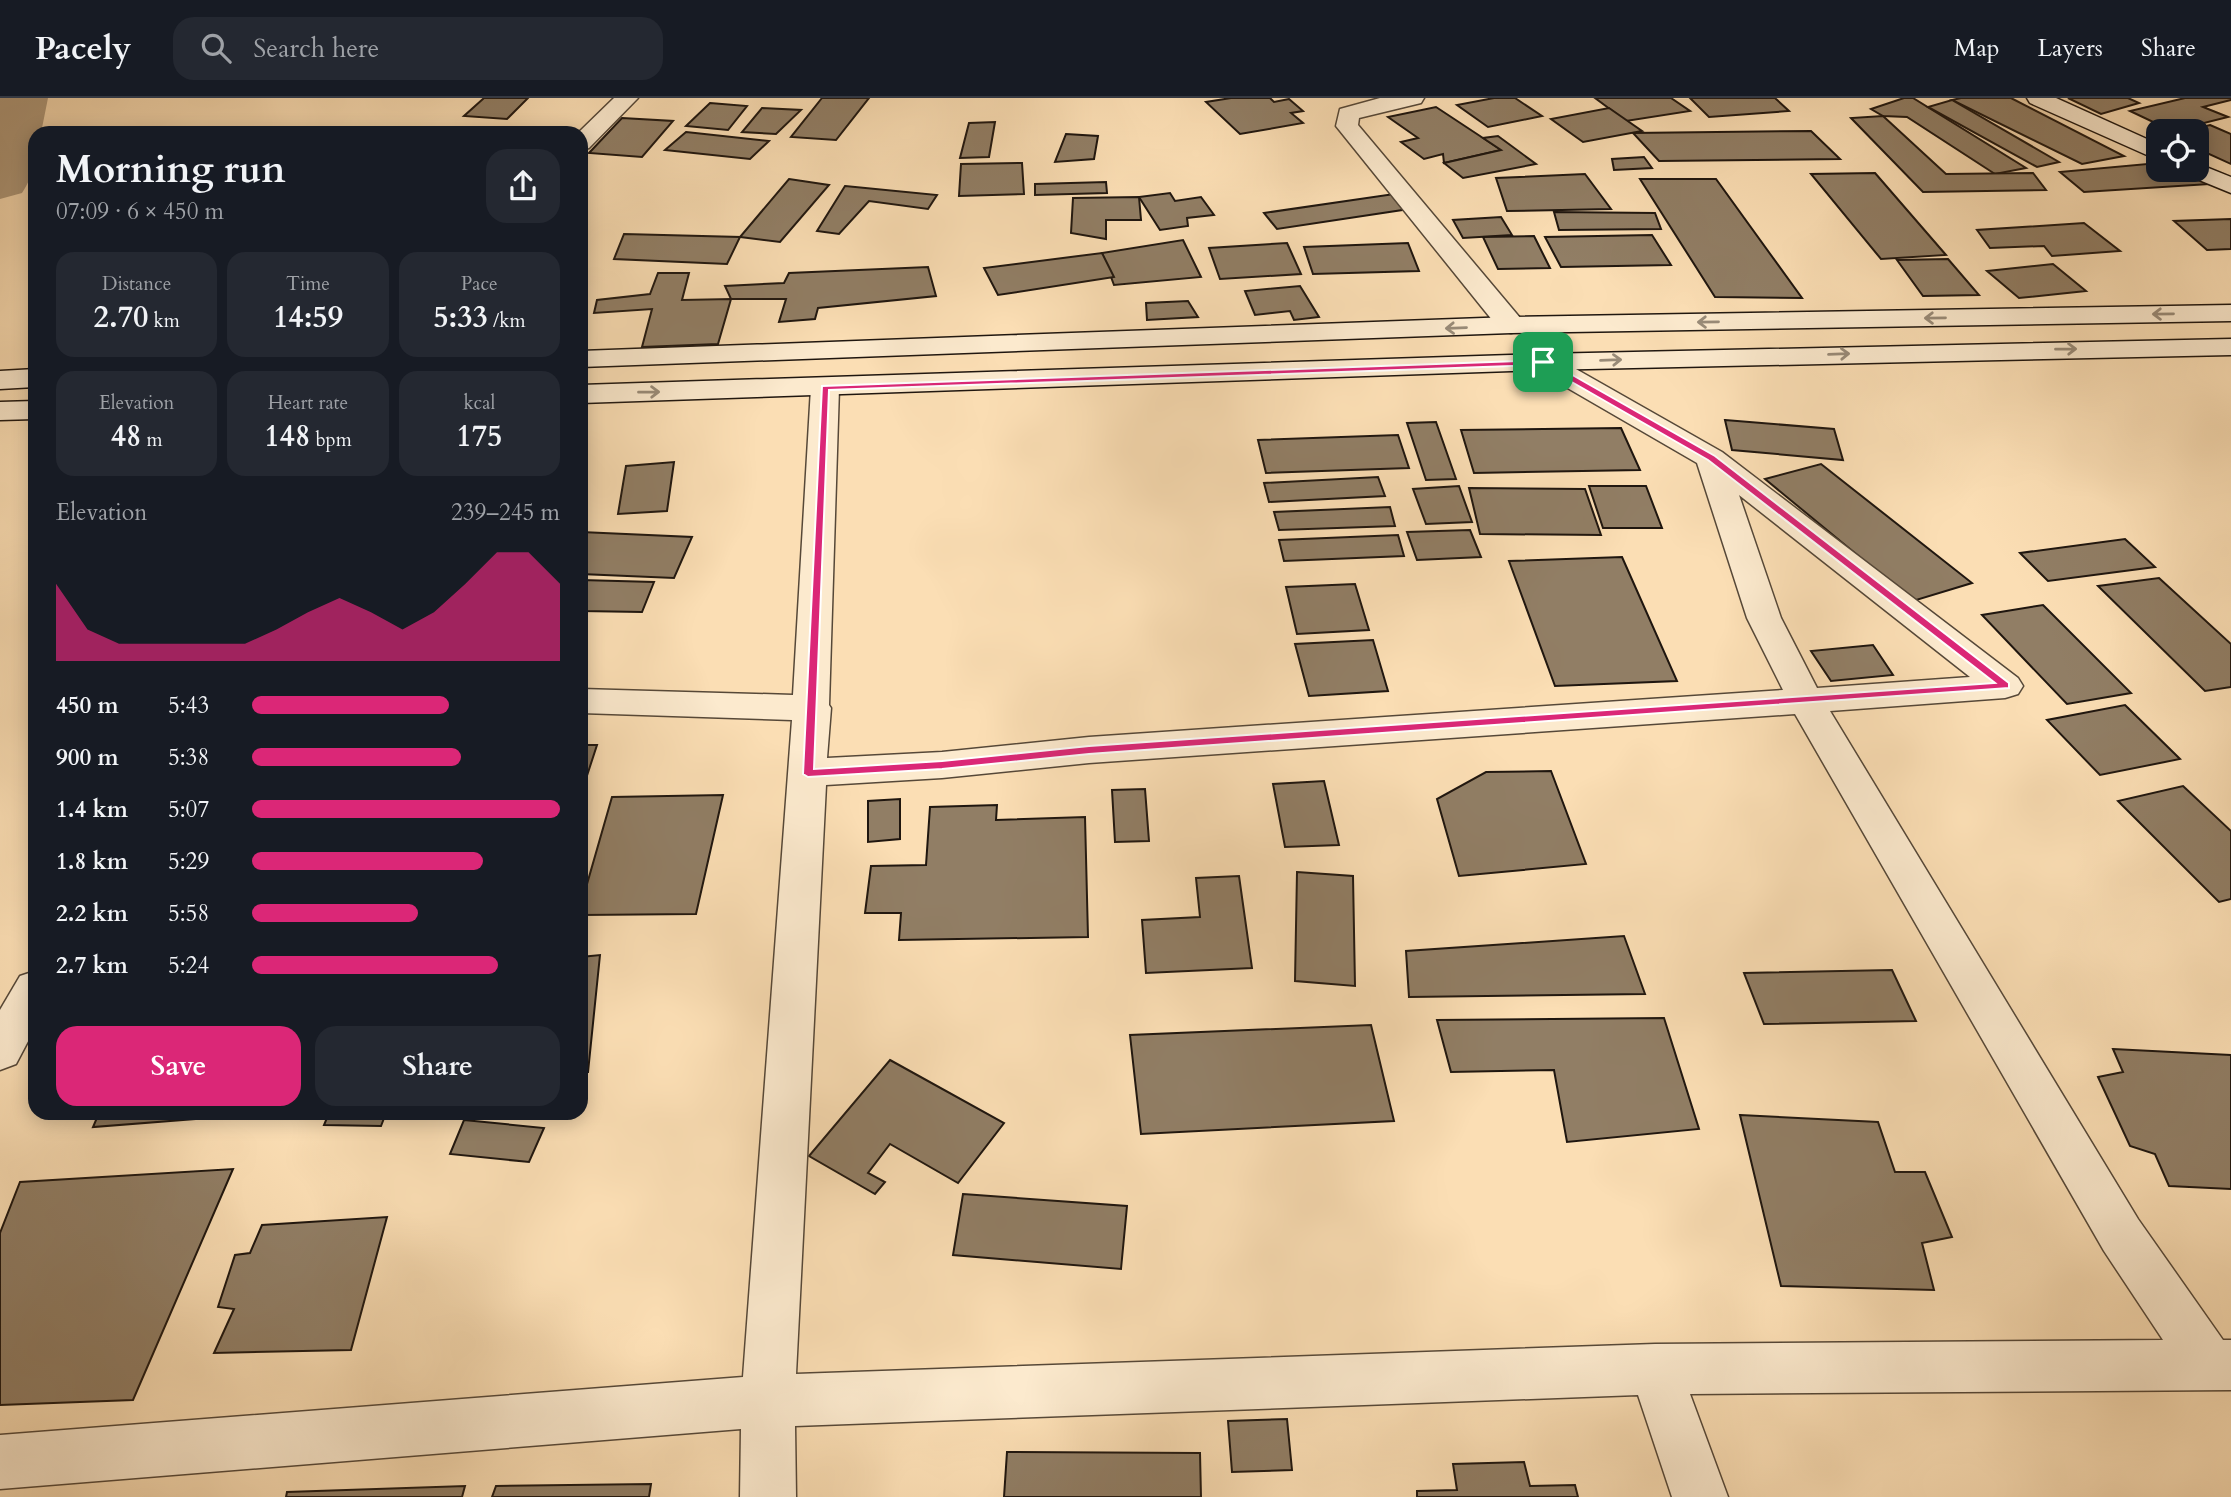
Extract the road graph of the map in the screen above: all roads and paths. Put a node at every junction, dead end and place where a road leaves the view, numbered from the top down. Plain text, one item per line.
1 (627, 98) edge
2 (1413, 98) edge
3 (2038, 98) edge
4 (588, 136) edge
5 (2146, 148) edge
6 (2209, 176) edge
7 (2231, 186) edge
8 (2231, 313) edge
9 (1511, 325) junction
10 (2231, 347) edge
11 (588, 359) edge
12 (1543, 362) junction
13 (28, 378) edge
14 (0, 380) edge
15 (825, 388) junction
16 (588, 394) edge
17 (28, 410) edge
18 (0, 411) edge
19 (1712, 458) junction
20 (588, 701) edge
21 (1806, 701) junction
22 (813, 708) junction
23 (808, 774) junction
24 (28, 1001) edge
25 (0, 1051) edge
26 (2221, 1365) edge
27 (1655, 1369) junction
28 (768, 1401) junction
29 (0, 1462) edge
30 (768, 1497) edge
31 (1700, 1497) edge

1 - 4 street
2 - 9 street
3 - 5 street
6 - 7 street
8 -> 9 street
9 -> 11 street
12 -> 10 street
12 - 15 street
12 - 19 street
13 - 14 street
16 -> 15 street
15 - 22 street
17 - 18 street
19 - 21 street
19 - 21 street
20 - 22 street
21 - 23 street
21 - 26 street
22 - 23 street
23 - 28 street
24 - 25 street
26 - 27 street
27 - 28 street
27 - 31 street
28 - 29 street
28 - 30 street

